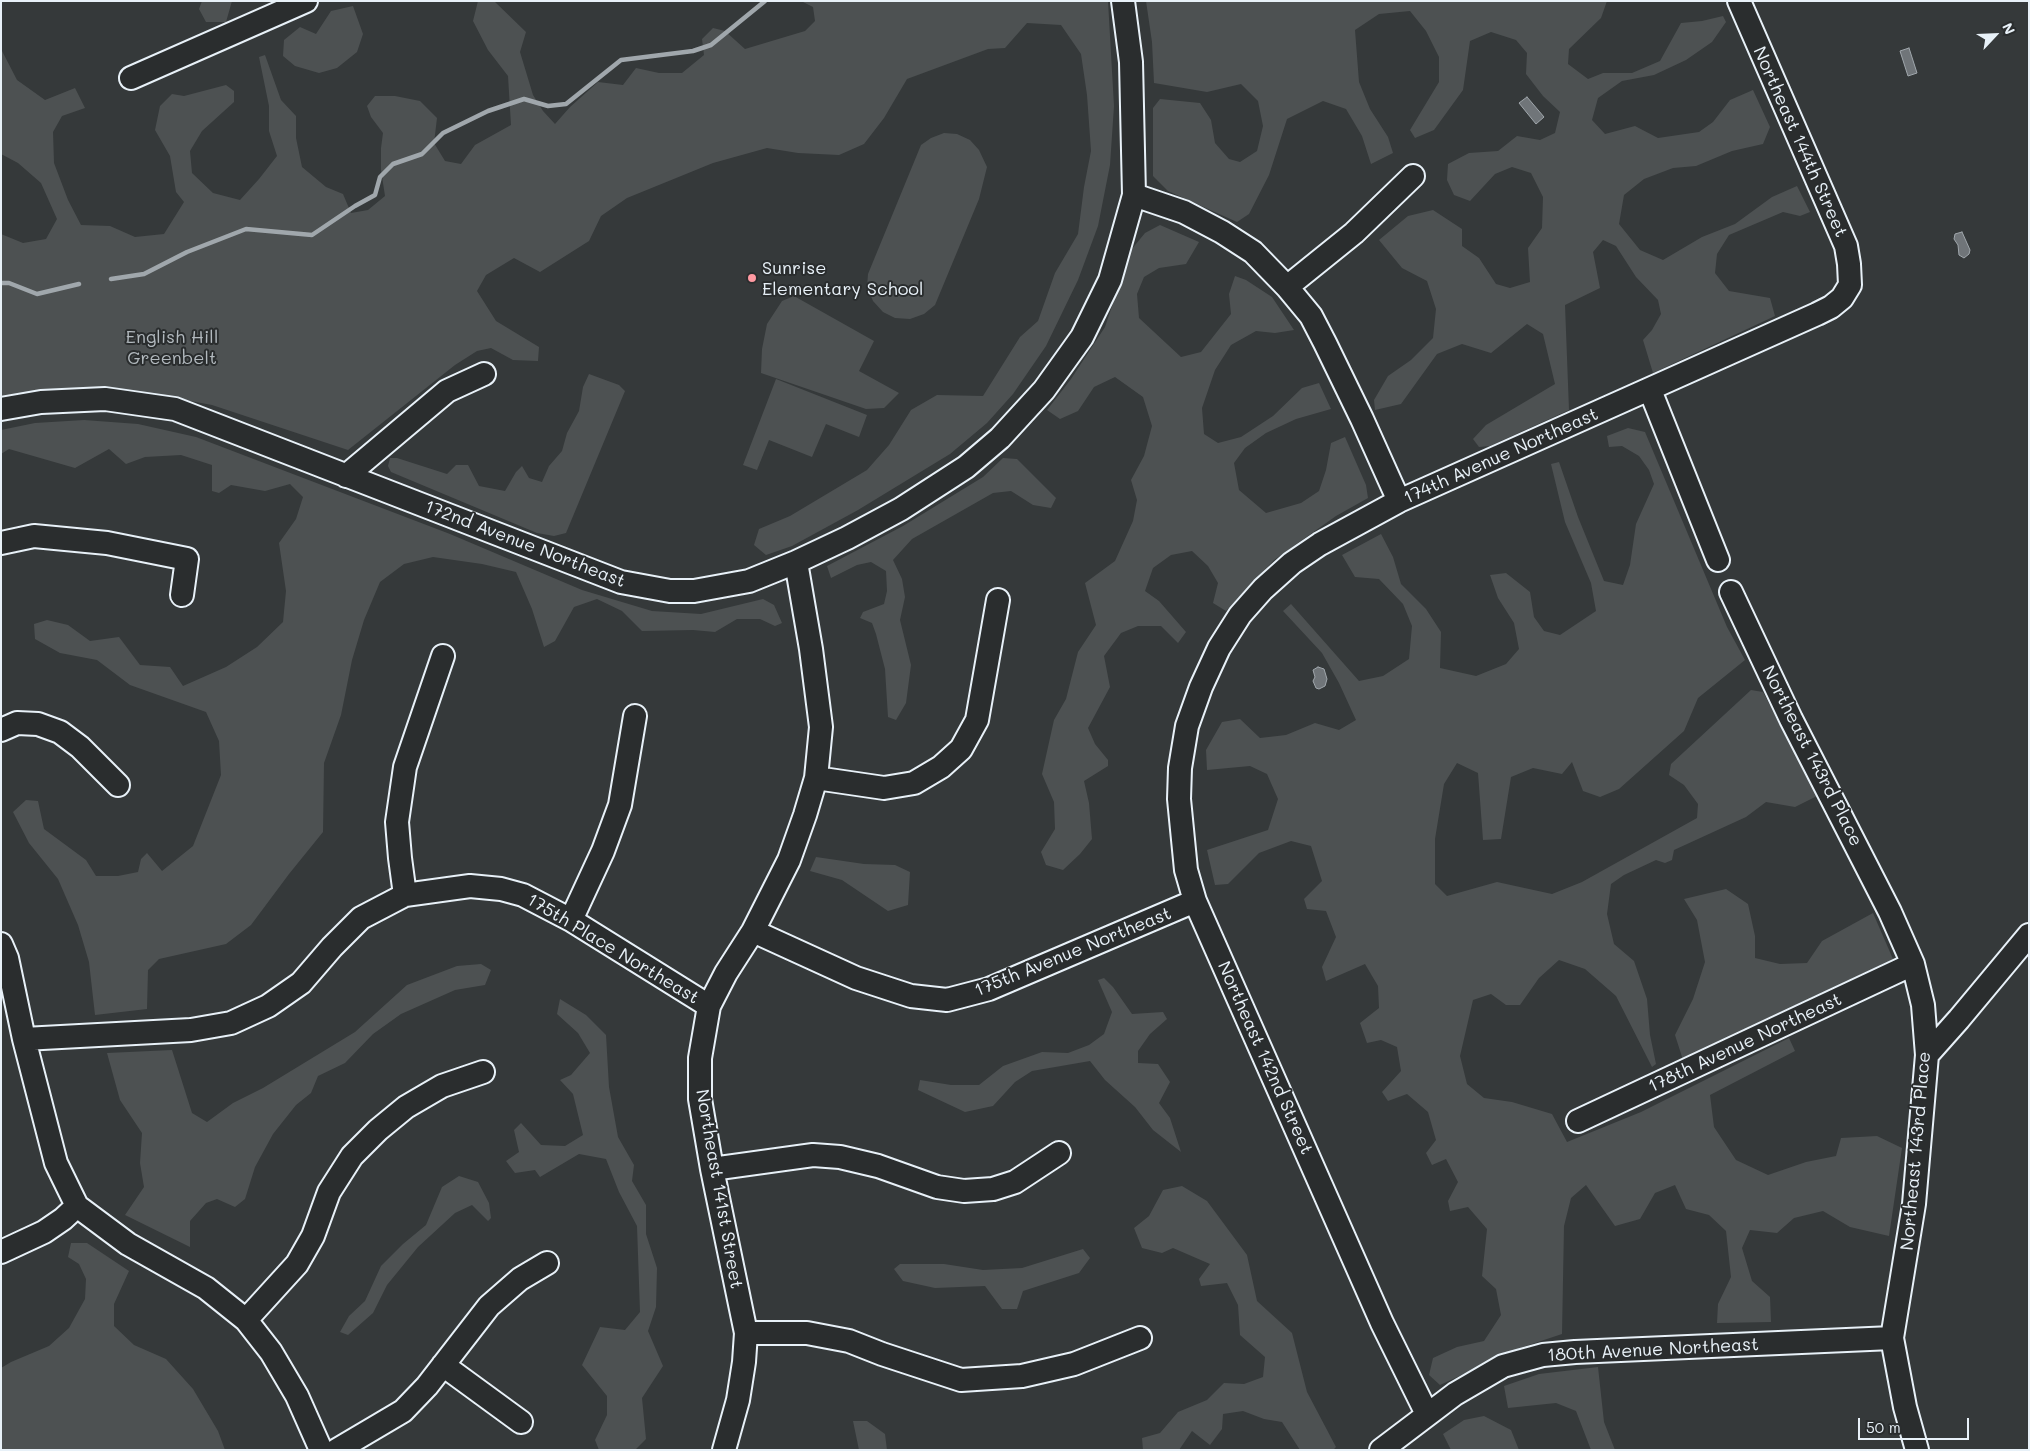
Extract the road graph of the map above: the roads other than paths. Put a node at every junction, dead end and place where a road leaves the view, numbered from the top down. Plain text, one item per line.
1 (306, 1) edge
2 (1123, 1) edge
3 (1739, 1) edge
4 (131, 78) dead end
5 (1413, 176) dead end
6 (1134, 195) junction
7 (1850, 285) joint
8 (1287, 287) junction
9 (484, 374) dead end
10 (1650, 390) junction
11 (1, 409) edge
12 (346, 476) junction
13 (1399, 501) junction
14 (1, 542) edge
15 (1718, 560) dead end
16 (796, 562) junction
17 (1731, 592) dead end
18 (182, 595) dead end
19 (998, 600) dead end
20 (443, 656) dead end
21 (1201, 687) joint
22 (635, 716) dead end
23 (1, 730) edge
24 (816, 778) junction
25 (118, 785) dead end
26 (405, 895) junction
27 (1195, 901) junction
28 (570, 920) junction
29 (753, 931) junction
30 (2029, 935) edge
31 (1, 944) edge
32 (1912, 964) junction
33 (709, 1006) junction
34 (24, 1039) junction
35 (1927, 1055) junction
36 (483, 1072) dead end
37 (1578, 1121) dead end
38 (1059, 1153) dead end
39 (712, 1169) junction
40 (77, 1206) junction
41 (1, 1252) edge
42 (547, 1263) dead end
43 (246, 1320) junction
44 (746, 1333) junction
45 (1140, 1338) dead end
46 (1892, 1338) junction
47 (443, 1365) junction
48 (1427, 1414) junction
49 (521, 1422) dead end
50 (321, 1450) edge
51 (337, 1450) edge
52 (724, 1450) edge
53 (1381, 1450) edge
54 (1917, 1450) edge

1 - 4 street
2 - 6 street, 172nd Avenue Northeast
3 - 7 street, Northeast 144th Street
5 - 8 street
6 - 8 street
6 - 16 street, 172nd Avenue Northeast
7 - 10 street, 174th Avenue Northeast
8 - 13 street
9 - 12 street
10 - 13 street, 174th Avenue Northeast
10 - 15 street
11 - 12 street, 172nd Avenue Northeast
12 - 16 street, 172nd Avenue Northeast
13 - 21 street, 174th Avenue Northeast
14 - 18 street
16 - 24 street, Northeast 141st Street
17 - 32 street, Northeast 143rd Place
19 - 24 street
20 - 26 street
21 - 27 street, Northeast 142nd Street
22 - 28 street
23 - 25 street
24 - 29 street, Northeast 141st Street
26 - 28 street, 175th Place Northeast
26 - 34 street, 175th Place Northeast
27 - 29 street, 175th Avenue Northeast
27 - 48 street, Northeast 142nd Street
28 - 33 street, 175th Place Northeast
29 - 33 street, Northeast 141st Street
30 - 35 street
31 - 34 street
32 - 35 street, Northeast 143rd Place
32 - 37 street, 178th Avenue Northeast
33 - 39 street, Northeast 141st Street
34 - 40 street
35 - 46 street, Northeast 143rd Place
36 - 43 street
38 - 39 street
39 - 44 street, Northeast 141st Street
40 - 41 street
40 - 43 street
42 - 47 street
43 - 50 street
44 - 45 street
44 - 52 street, Northeast 141st Street
46 - 48 street, 180th Avenue Northeast
46 - 54 street, Northeast 143rd Place
47 - 49 street
47 - 51 street
48 - 53 street, 180th Avenue Northeast

